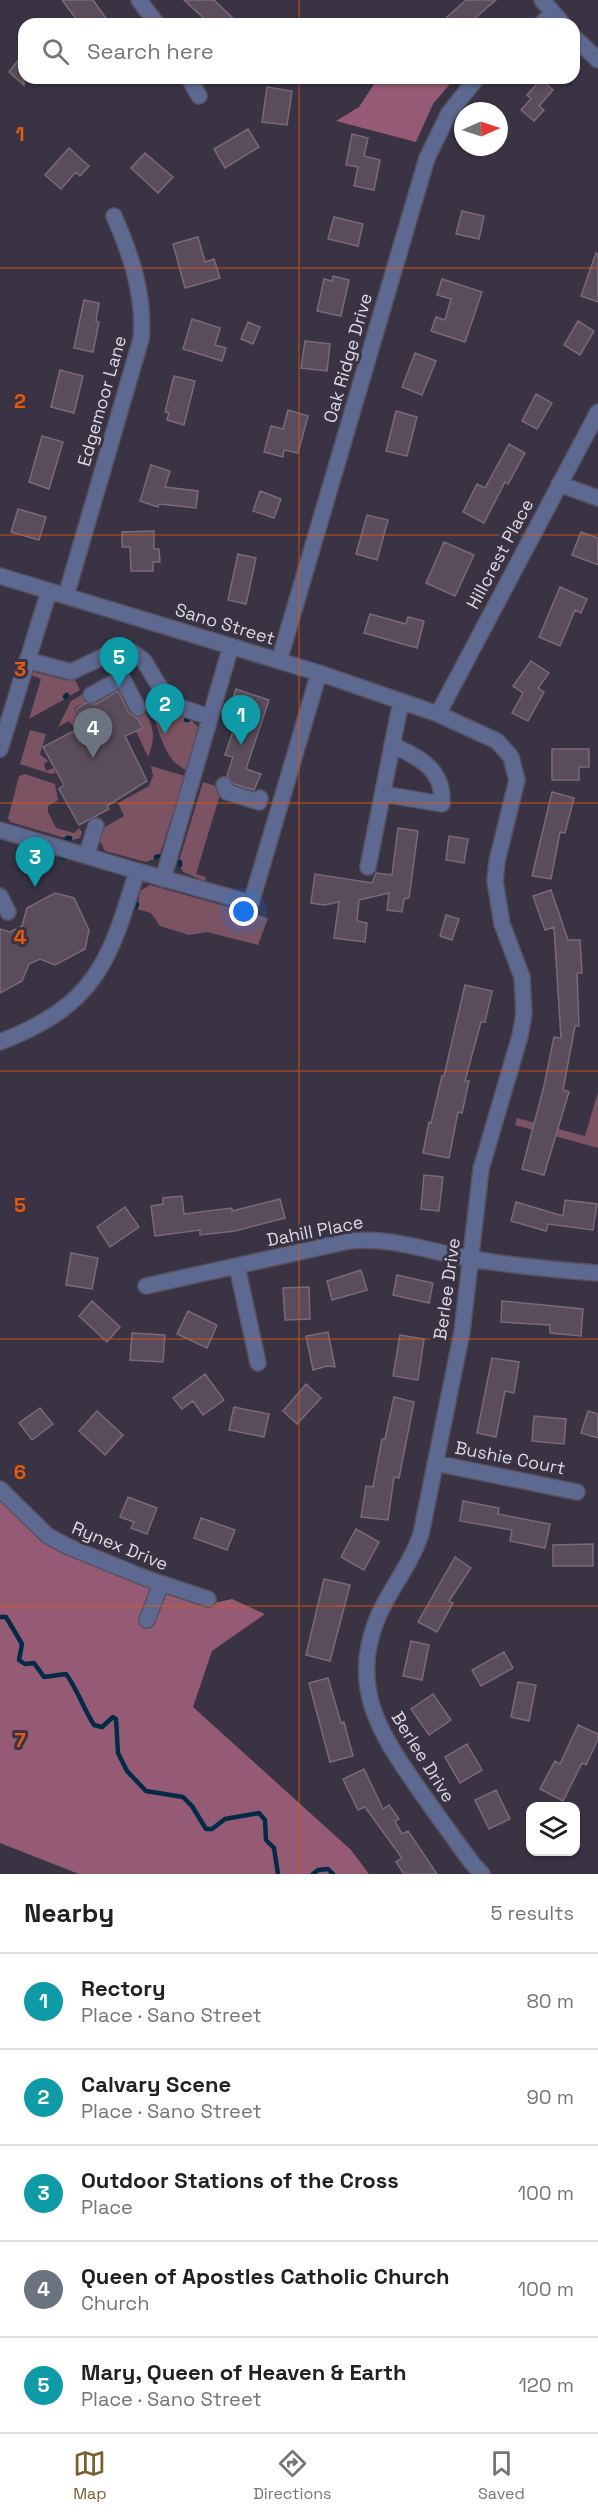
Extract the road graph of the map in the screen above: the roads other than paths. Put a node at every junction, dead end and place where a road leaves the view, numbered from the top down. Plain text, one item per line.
1 (139, 0) edge
2 (542, 0) edge
3 (152, 18) edge
4 (557, 18) edge
5 (580, 43) edge
6 (598, 60) edge
7 (192, 84) edge
8 (472, 84) edge
9 (199, 96) dead end
10 (114, 216) dead end
11 (598, 412) edge
12 (559, 484) junction
13 (598, 498) edge
14 (0, 576) edge
15 (49, 591) junction
16 (66, 596) junction
17 (231, 646) junction
18 (27, 660) junction
19 (279, 660) junction
20 (319, 673) junction
21 (91, 695) dead end
22 (401, 701) junction
23 (138, 708) dead end
24 (438, 714) junction
25 (210, 717) junction
26 (392, 745) junction
27 (0, 749) edge
28 (224, 785) dead end
29 (383, 794) junction
30 (260, 798) dead end
31 (96, 826) dead end
32 (0, 831) edge
33 (86, 856) junction
34 (368, 867) dead end
35 (137, 871) junction
36 (163, 879) junction
37 (0, 896) edge
38 (8, 912) dead end
39 (0, 1042) edge
40 (472, 1259) junction
41 (237, 1266) junction
42 (598, 1273) edge
43 (146, 1286) dead end
44 (258, 1364) dead end
45 (435, 1463) junction
46 (0, 1489) edge
47 (577, 1491) dead end
48 (161, 1584) junction
49 (208, 1599) dead end
50 (147, 1620) dead end
51 (482, 1874) edge

1 - 3 street
2 - 4 street
5 - 6 street
7 - 9 street
8 - 19 street, Oak Ridge Drive
10 - 16 street, Edgemoor Lane
11 - 12 street, Hillcrest Place
12 - 13 street
12 - 24 street, Hillcrest Place
14 - 15 street, Sano Street
15 - 16 street, Sano Street
15 - 18 street
16 - 17 street, Sano Street
17 - 19 street, Sano Street
17 - 25 street
18 - 25 street
18 - 27 street
19 - 20 street, Sano Street
20 - 22 street, Sano Street
20 - 36 street
21 - 23 street
22 - 24 street, Sano Street
22 - 26 street
24 - 40 street, Berlee Drive
25 - 36 street
26 - 29 street
26 - 29 street
28 - 30 street
29 - 34 street
31 - 33 street
32 - 33 street
33 - 35 street
35 - 36 street
35 - 39 street
37 - 38 street
40 - 41 street, Dahill Place
40 - 42 street, Dahill Place
40 - 45 street, Berlee Drive
41 - 43 street, Dahill Place
41 - 44 street
45 - 47 street, Bushie Court
45 - 51 street, Berlee Drive
46 - 48 street, Rynex Drive
48 - 49 street, Rynex Drive
48 - 50 street

